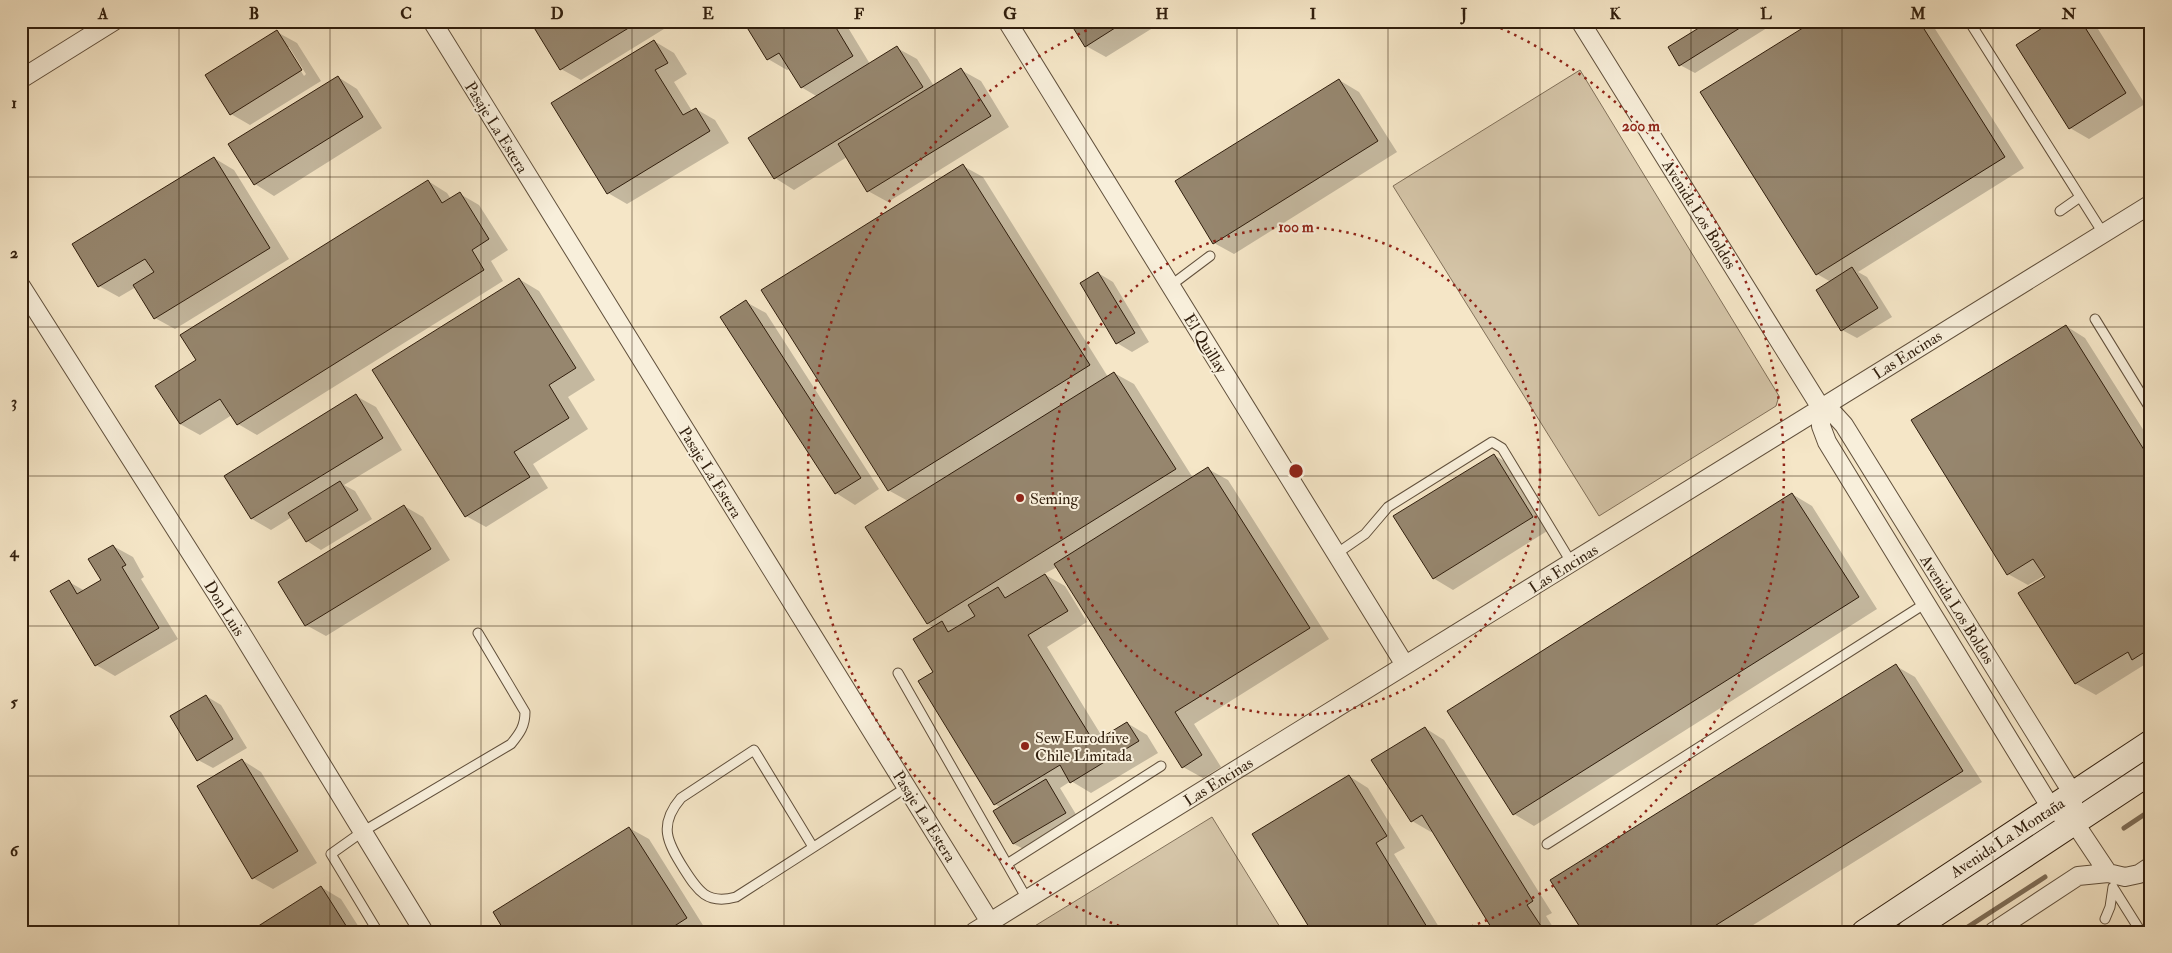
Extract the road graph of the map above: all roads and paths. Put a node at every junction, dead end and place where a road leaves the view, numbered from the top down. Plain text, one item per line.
1 (114, 21) edge
2 (432, 21) edge
3 (1006, 21) edge
4 (1580, 21) edge
5 (1969, 21) edge
6 (21, 79) edge
7 (2080, 197) junction
8 (2151, 204) edge
9 (2060, 211) dead end
10 (2103, 233) junction
11 (1210, 256) dead end
12 (21, 286) edge
13 (1170, 286) junction
14 (2095, 319) dead end
15 (1821, 408) junction
16 (2151, 410) edge
17 (1336, 554) junction
18 (1571, 562) junction
19 (1926, 603) junction
20 (478, 634) dead end
21 (1405, 665) junction
22 (898, 673) dead end
23 (2151, 742) edge
24 (1162, 766) dead end
25 (2151, 772) edge
26 (907, 787) junction
27 (2073, 794) junction
28 (2051, 808) junction
29 (2074, 822) junction
30 (362, 832) junction
31 (1547, 844) dead end
32 (813, 848) junction
33 (1007, 864) junction
34 (2151, 866) edge
35 (2111, 881) junction
36 (1027, 899) junction
37 (2105, 919) dead end
38 (990, 922) junction
39 (378, 932) edge
40 (424, 932) edge
41 (974, 932) edge
42 (1864, 932) edge
43 (1908, 932) edge
44 (1992, 932) edge
45 (2141, 932) edge

1 - 6 street
2 - 26 street, Pasaje La Estera
3 - 13 street, El Quillay
4 - 15 street, Avenida Los Boldos
5 - 7 lane
7 - 9 lane
7 - 10 lane
8 - 10 street, Las Encinas
10 - 15 street, Las Encinas
11 - 13 lane
12 - 30 street, Don Luis
13 - 17 street, El Quillay
14 - 16 lane
15 - 18 street, Las Encinas
15 - 19 street, Avenida Los Boldos
15 - 27 street, Avenida Los Boldos
17 - 18 lane
17 - 21 street, El Quillay
18 - 21 street, Las Encinas
19 - 28 street, Avenida Los Boldos
19 - 31 lane
20 - 30 lane
21 - 36 street, Las Encinas
22 - 33 lane
23 - 27 main road, Avenida La Montaña
24 - 33 lane
25 - 29 main road, Avenida La Montaña
26 - 32 lane
26 - 38 street, Pasaje La Estera
27 - 28 main road, Avenida La Montaña
27 - 29 street, Avenida Los Boldos
28 - 29 street, Avenida Los Boldos
28 - 42 main road, Avenida La Montaña
29 - 35 street, Avenida Los Boldos
29 - 43 main road, Avenida La Montaña
30 - 39 lane
30 - 40 street, Don Luis
32 - 32 lane
33 - 36 lane
34 - 35 street
35 - 37 lane
35 - 44 street
35 - 45 lane
36 - 38 street, Las Encinas
38 - 41 street, Las Encinas

